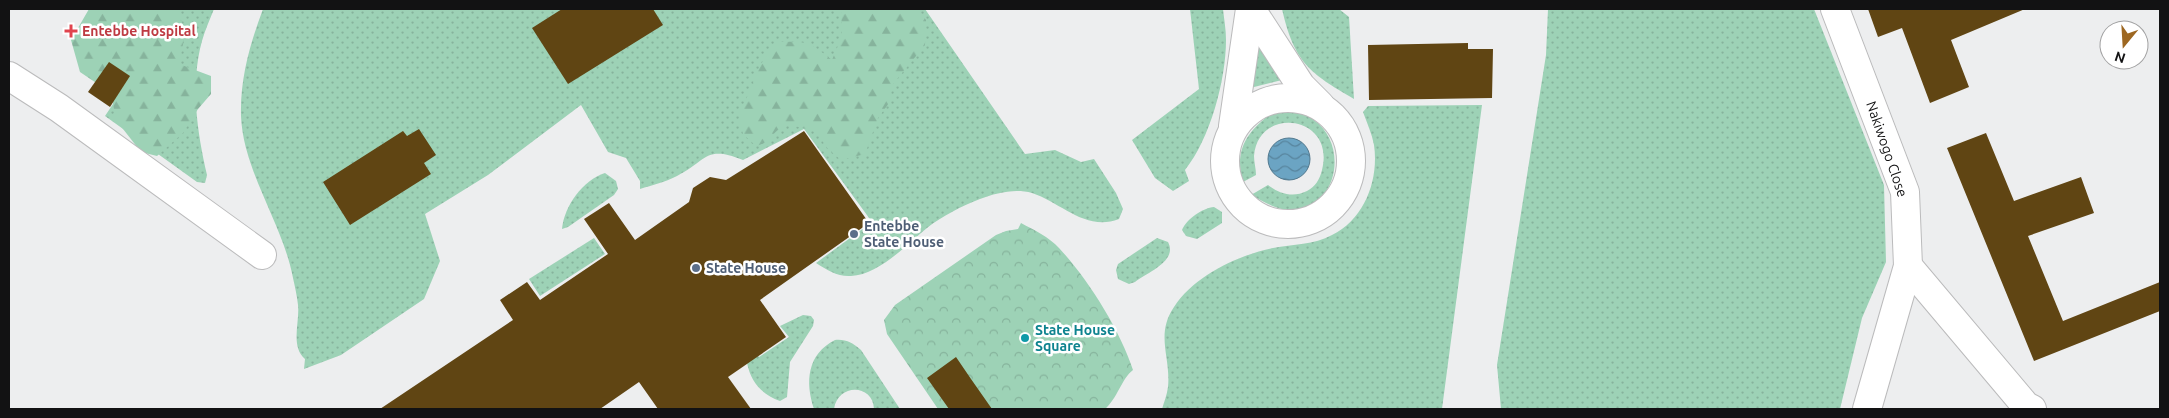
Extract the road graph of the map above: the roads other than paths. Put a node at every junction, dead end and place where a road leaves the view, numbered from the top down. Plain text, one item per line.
1 (1251, 9) edge
2 (1835, 9) edge
3 (9, 76) edge
4 (1320, 105) junction
5 (1233, 126) junction
6 (262, 255) dead end
7 (1908, 266) junction
8 (1867, 409) edge
9 (2032, 409) edge

1 - 4 street
1 - 5 street
2 - 7 street, Nakiwogo Close
3 - 6 street
4 - 5 street
4 - 5 street
7 - 8 street, Nakiwogo Close
7 - 9 street

